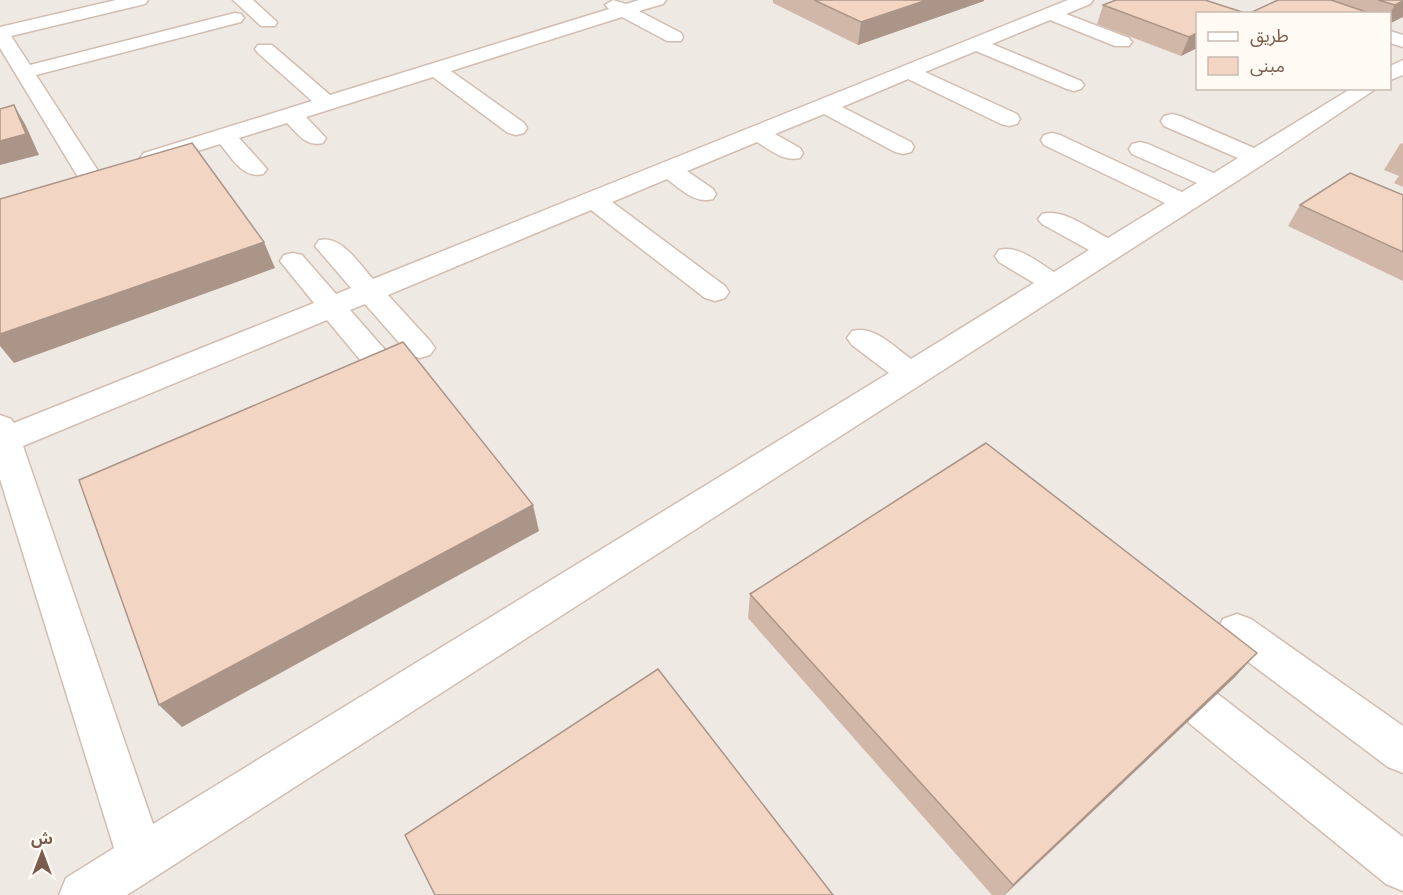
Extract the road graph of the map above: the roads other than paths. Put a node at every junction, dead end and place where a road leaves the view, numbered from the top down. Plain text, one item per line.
1 (140, 0) edge
2 (605, 0) edge
3 (657, 0) edge
4 (1084, 0) edge
5 (624, 10) junction
6 (1046, 10) junction
7 (237, 14) edge
8 (268, 22) dead end
9 (0, 33) edge
10 (674, 37) dead end
11 (1122, 42) dead end
12 (975, 44) junction
13 (265, 49) dead end
14 (435, 69) junction
15 (25, 72) junction
16 (908, 72) junction
17 (325, 75) dead end
18 (1074, 85) dead end
19 (1349, 93) edge
20 (347, 97) junction
21 (326, 103) junction
22 (824, 106) junction
23 (291, 114) junction
24 (1008, 119) dead end
25 (1172, 120) dead end
26 (516, 128) dead end
27 (757, 133) junction
28 (224, 135) junction
29 (315, 138) dead end
30 (1052, 140) dead end
31 (903, 147) dead end
32 (1140, 148) dead end
33 (792, 153) dead end
34 (1257, 158) junction
35 (135, 163) edge
36 (255, 169) dead end
37 (113, 170) edge
38 (668, 170) junction
39 (90, 177) junction
40 (1216, 183) junction
41 (68, 184) edge
42 (704, 194) dead end
43 (593, 200) junction
44 (1185, 203) junction
45 (1051, 219) dead end
46 (328, 246) dead end
47 (1110, 250) junction
48 (1008, 256) dead end
49 (293, 261) dead end
50 (1055, 284) junction
51 (369, 291) junction
52 (715, 291) dead end
53 (331, 307) junction
54 (862, 338) dead end
55 (420, 348) dead end
56 (382, 367) edge
57 (912, 375) junction
58 (2, 436) edge
59 (1237, 632) dead end
60 (1204, 709) edge
61 (1403, 752) edge
62 (141, 858) junction
63 (1403, 867) edge
64 (83, 895) edge

1 - 9 street
2 - 5 street
3 - 5 street
4 - 6 street
5 - 10 street
5 - 14 street
6 - 11 street
6 - 12 street
7 - 8 street
7 - 15 street
9 - 15 street
12 - 16 street
12 - 18 street
13 - 21 street
14 - 20 street
14 - 26 street
15 - 39 street
16 - 22 street
16 - 24 street
17 - 20 street
19 - 34 street
20 - 21 street
21 - 23 street
22 - 27 street
22 - 31 street
23 - 28 street
23 - 29 street
25 - 34 street
27 - 33 street
27 - 38 street
28 - 35 street
28 - 36 street
30 - 44 street
32 - 40 street
34 - 40 street
37 - 39 street
38 - 42 street
38 - 43 street
39 - 41 street
40 - 44 street
43 - 51 street
43 - 52 street
44 - 47 street
45 - 47 street
46 - 51 street
47 - 50 street
48 - 50 street
49 - 53 street
50 - 57 street
51 - 53 street
51 - 55 street
53 - 56 street
53 - 58 street
54 - 57 street
57 - 62 street
58 - 62 street
59 - 61 street
60 - 63 street
62 - 64 street

